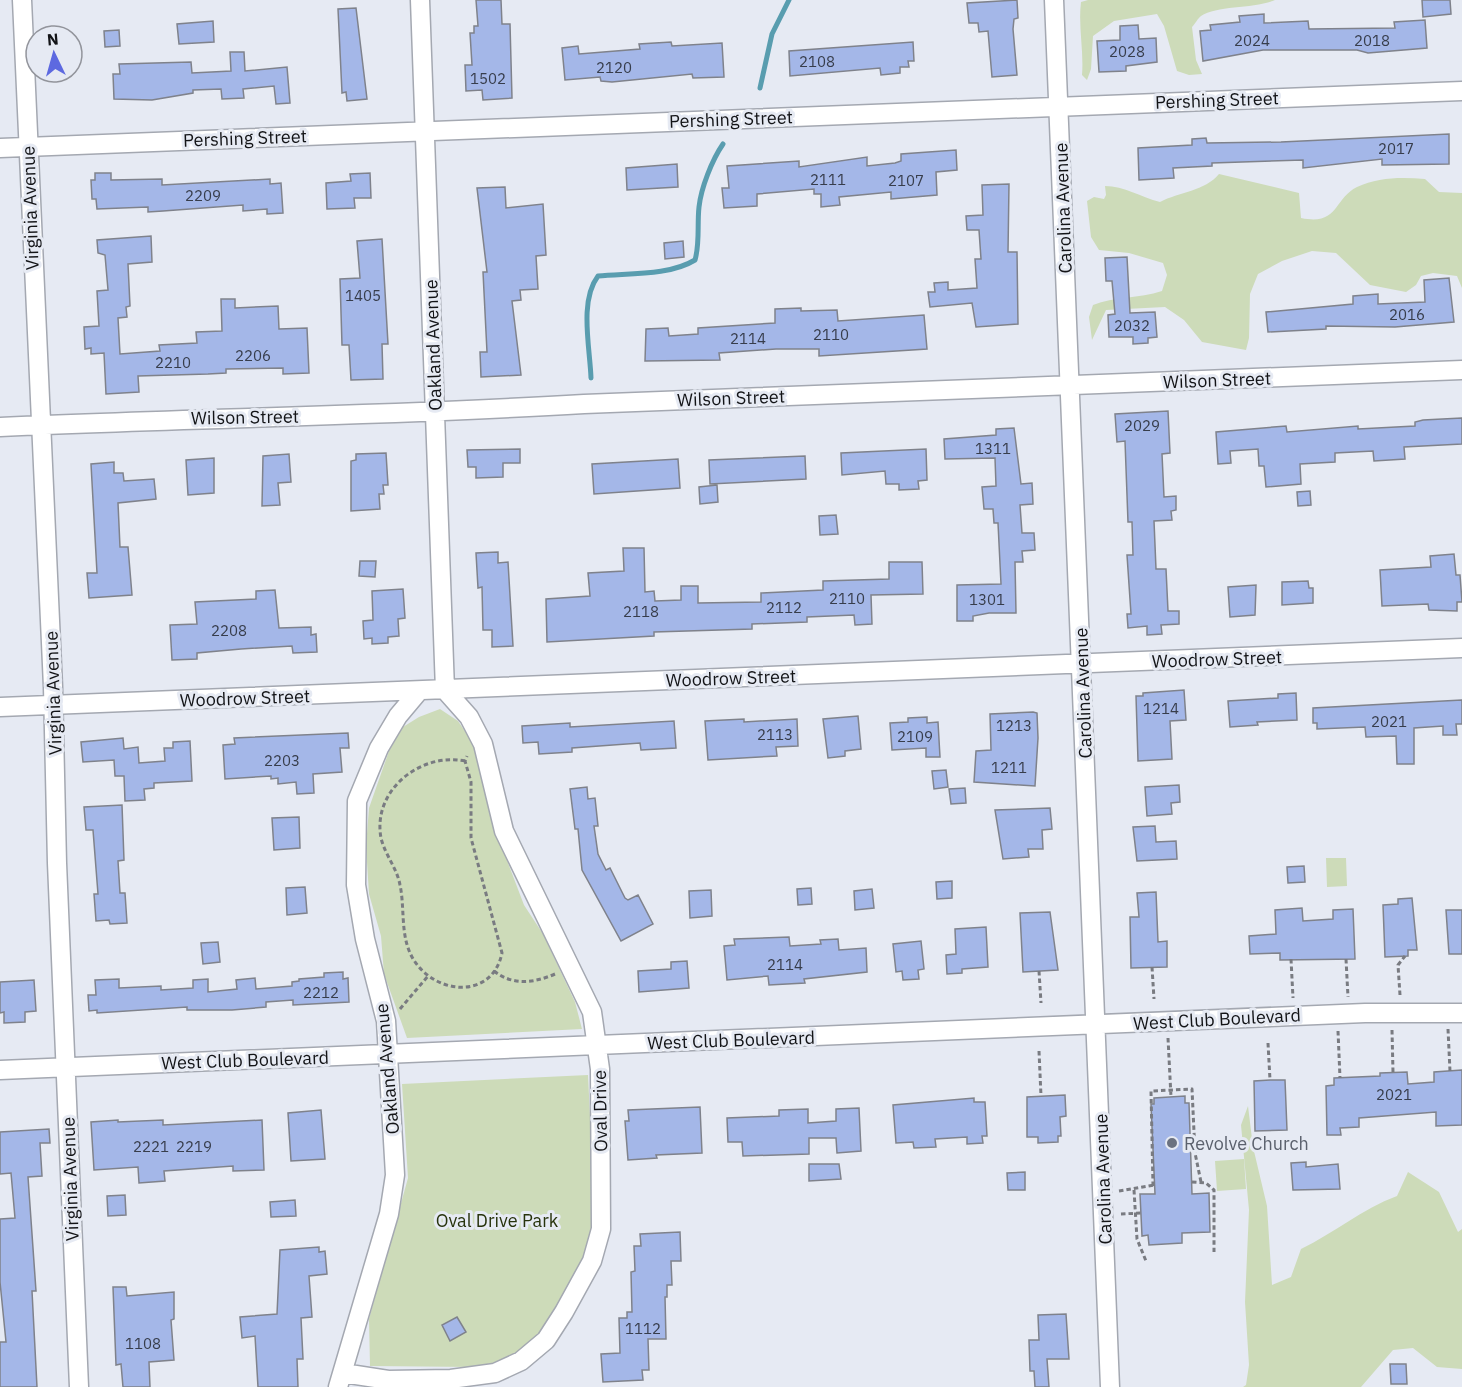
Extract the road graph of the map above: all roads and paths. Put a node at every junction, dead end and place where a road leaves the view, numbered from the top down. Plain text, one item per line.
1 (22, 0) edge
2 (420, 0) edge
3 (1054, 0) edge
4 (1462, 91) edge
5 (1059, 106) junction
6 (424, 130) junction
7 (27, 147) junction
8 (0, 148) edge
9 (1462, 370) edge
10 (1071, 385) junction
11 (436, 412) junction
12 (39, 425) junction
13 (0, 427) edge
14 (1462, 648) edge
15 (1082, 664) junction
16 (445, 690) junction
17 (419, 691) junction
18 (54, 705) junction
19 (0, 707) edge
20 (1405, 956) dead end
21 (1291, 959) dead end
22 (1347, 959) dead end
23 (1152, 967) dead end
24 (494, 971) junction
25 (1039, 971) dead end
26 (555, 974) dead end
27 (428, 976) junction
28 (1400, 997) dead end
29 (1154, 999) dead end
30 (1348, 999) dead end
31 (1293, 1000) dead end
32 (1041, 1003) dead end
33 (404, 1006) dead end
34 (1462, 1013) edge
35 (1096, 1024) junction
36 (1392, 1030) dead end
37 (1338, 1031) dead end
38 (1449, 1037) dead end
39 (1168, 1038) dead end
40 (1268, 1043) dead end
41 (597, 1046) junction
42 (1039, 1051) dead end
43 (388, 1054) junction
44 (65, 1067) junction
45 (0, 1070) edge
46 (1450, 1071) dead end
47 (1393, 1072) dead end
48 (1340, 1078) dead end
49 (1270, 1080) dead end
50 (1171, 1090) junction
51 (1041, 1096) dead end
52 (1171, 1097) dead end
53 (1192, 1182) dead end
54 (1201, 1182) junction
55 (1134, 1190) junction
56 (1114, 1191) dead end
57 (1136, 1213) junction
58 (1141, 1213) dead end
59 (1116, 1214) dead end
60 (1214, 1252) dead end
61 (1146, 1261) dead end
62 (340, 1380) edge
63 (79, 1387) edge
64 (1110, 1387) edge

1 - 7 street, Virginia Avenue
2 - 6 street, Oakland Avenue
3 - 5 street, Carolina Avenue
4 - 5 street, Pershing Street
5 - 6 street, Pershing Street
5 - 10 street, Carolina Avenue
6 - 7 street, Pershing Street
6 - 11 street, Oakland Avenue
7 - 8 street, Pershing Street
7 - 12 street, Virginia Avenue
9 - 10 street, Wilson Street
10 - 11 street, Wilson Street
10 - 15 street, Carolina Avenue
11 - 12 street, Wilson Street
11 - 16 street, Oakland Avenue
12 - 13 street, Wilson Street
12 - 18 street, Virginia Avenue
14 - 15 street, Woodrow Street
15 - 16 street, Woodrow Street
15 - 35 street, Carolina Avenue
16 - 17 street, Woodrow Street
16 - 41 street, Oval Drive
17 - 18 street, Woodrow Street
17 - 43 street, Oakland Avenue
18 - 19 street, Woodrow Street
18 - 44 street, Virginia Avenue
20 - 28 path
21 - 31 path
22 - 30 path
23 - 29 path
24 - 26 path
24 - 27 path
24 - 27 path
25 - 32 path
27 - 33 path
34 - 35 street, West Club Boulevard
35 - 41 street, West Club Boulevard
35 - 64 street, Carolina Avenue
36 - 47 path
37 - 48 path
38 - 46 path
39 - 50 path
40 - 49 path
41 - 43 street, West Club Boulevard
41 - 62 street, Oval Drive
42 - 51 path
43 - 44 street, West Club Boulevard
43 - 62 street, Oakland Avenue
44 - 45 street, West Club Boulevard
44 - 63 street, Virginia Avenue
50 - 52 path
50 - 54 path
50 - 55 path
53 - 54 path
54 - 60 path
55 - 56 path
55 - 57 path
57 - 58 path
57 - 59 path
57 - 61 path

